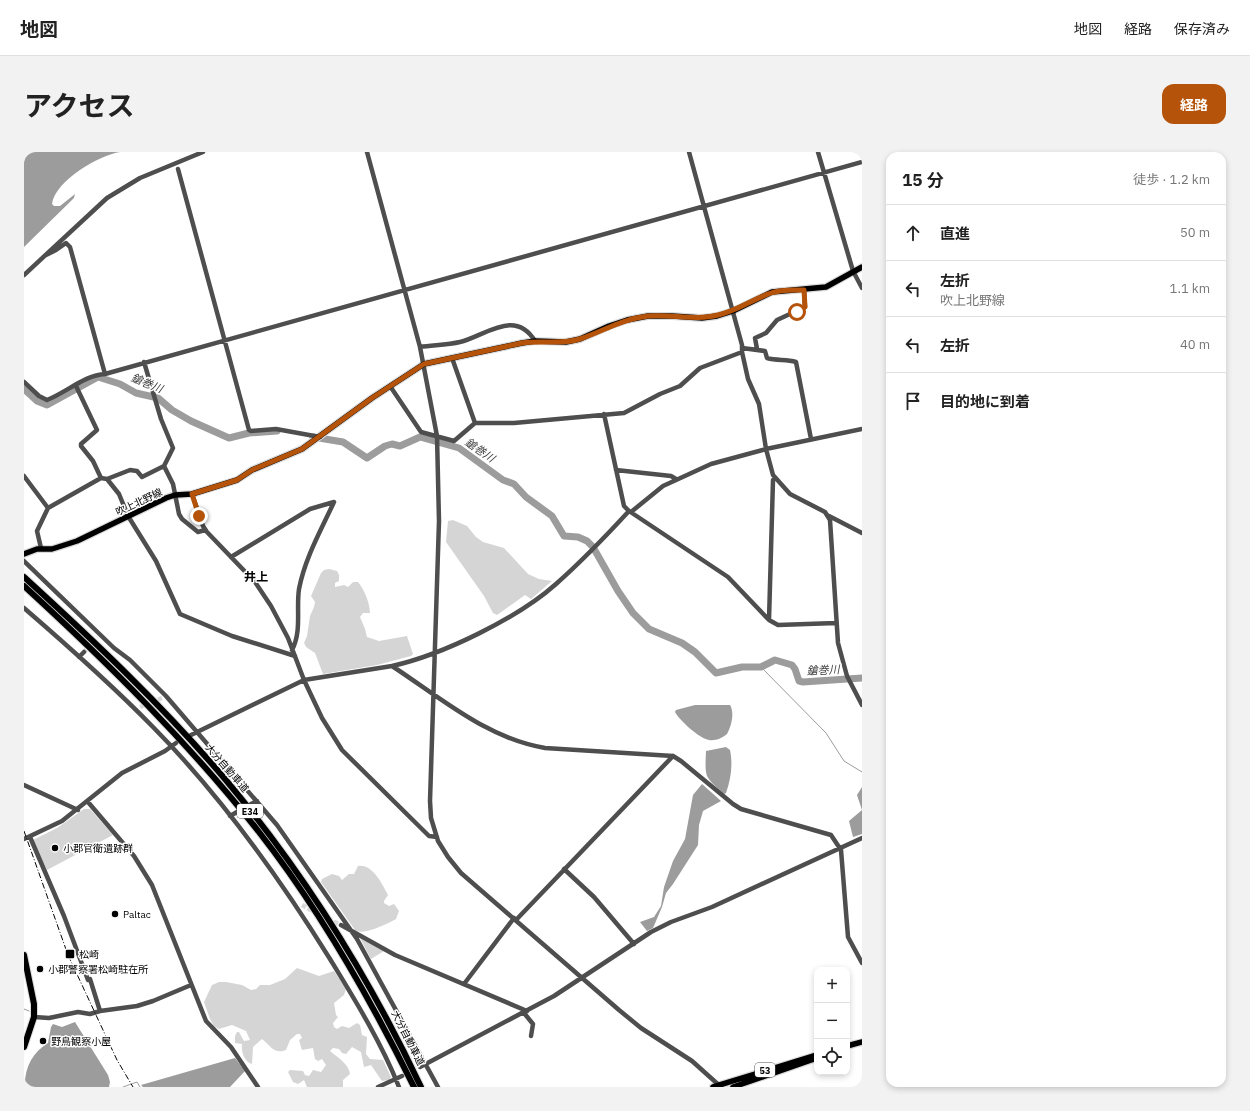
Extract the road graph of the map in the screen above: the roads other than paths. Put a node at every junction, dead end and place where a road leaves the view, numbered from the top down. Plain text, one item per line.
1 (203, 152) edge
2 (367, 152) edge
3 (688, 152) edge
4 (818, 152) edge
5 (862, 162) edge
6 (178, 169) dead end
7 (824, 173) junction
8 (704, 206) junction
9 (45, 255) junction
10 (862, 267) edge
11 (853, 271) junction
12 (24, 275) edge
13 (862, 288) edge
14 (405, 289) junction
15 (804, 290) junction
16 (733, 311) junction
17 (226, 339) junction
18 (535, 341) junction
19 (420, 347) junction
20 (757, 349) junction
21 (742, 350) junction
22 (452, 358) junction
23 (144, 362) junction
24 (424, 364) junction
25 (105, 374) junction
26 (24, 382) edge
27 (76, 386) junction
28 (390, 386) junction
29 (604, 414) junction
30 (475, 423) junction
31 (862, 429) edge
32 (320, 437) junction
33 (436, 437) junction
34 (811, 440) junction
35 (766, 448) junction
36 (164, 466) junction
37 (616, 470) junction
38 (24, 476) edge
39 (101, 478) junction
40 (775, 478) junction
41 (107, 479) junction
42 (676, 479) junction
43 (192, 494) junction
44 (175, 495) junction
45 (48, 508) junction
46 (630, 511) junction
47 (128, 516) junction
48 (829, 516) junction
49 (206, 530) junction
50 (862, 533) edge
51 (40, 548) junction
52 (24, 554) edge
53 (231, 557) junction
54 (24, 561) edge
55 (24, 577) edge
56 (24, 586) edge
57 (24, 590) edge
58 (24, 608) edge
59 (56, 616) junction
60 (769, 620) junction
61 (836, 623) junction
62 (292, 650) junction
63 (84, 652) tunnel mouth
64 (435, 653) junction
65 (79, 656) junction
66 (295, 656) junction
67 (392, 666) junction
68 (304, 680) junction
69 (434, 694) junction
70 (862, 705) edge
71 (197, 732) junction
72 (191, 735) dead end
73 (176, 743) dead end
74 (172, 747) junction
75 (673, 756) junction
76 (24, 785) edge
77 (257, 801) junction
78 (88, 802) junction
79 (251, 804) dead end
80 (78, 810) junction
81 (237, 812) dead end
82 (230, 816) junction
83 (30, 837) junction
84 (437, 837) junction
85 (862, 838) edge
86 (24, 840) edge
87 (840, 846) junction
88 (564, 869) junction
89 (294, 903) junction
90 (302, 905) tunnel mouth
91 (515, 919) junction
92 (341, 925) tunnel mouth
93 (351, 930) junction
94 (634, 944) junction
95 (24, 955) edge
96 (862, 963) edge
97 (25, 967) edge
98 (582, 977) junction
99 (464, 984) junction
100 (191, 985) junction
101 (100, 1011) junction
102 (526, 1012) junction
103 (34, 1017) junction
104 (531, 1036) dead end
105 (862, 1042) edge
106 (850, 1045) edge
107 (24, 1047) edge
108 (814, 1056) edge
109 (814, 1059) edge
110 (423, 1065) junction
111 (402, 1076) dead end
112 (396, 1079) junction
113 (720, 1086) edge
114 (258, 1087) edge
115 (378, 1087) edge
116 (399, 1087) edge
117 (414, 1087) edge
118 (422, 1087) edge
119 (438, 1087) edge
120 (713, 1087) edge
121 (733, 1087) edge

1 - 9 street
2 - 14 street
3 - 8 street
4 - 7 street
5 - 7 street
6 - 17 street
7 - 8 street
7 - 11 street
8 - 14 street
8 - 16 street
9 - 12 street
9 - 25 street
10 - 11 main road, 吹上北野線
11 - 13 street
11 - 15 main road, 吹上北野線
14 - 17 street
14 - 19 street
15 - 16 main road, 吹上北野線
15 - 20 street
16 - 18 main road, 吹上北野線
16 - 21 street
17 - 23 street
17 - 32 street
18 - 19 street
18 - 22 main road, 吹上北野線
19 - 24 street
20 - 21 street
20 - 34 street
21 - 29 street
21 - 35 street
22 - 24 main road, 吹上北野線
22 - 30 street
23 - 25 street
23 - 36 street
24 - 28 main road, 吹上北野線
24 - 33 street
25 - 27 street
26 - 27 street
27 - 39 street
28 - 32 main road, 吹上北野線
28 - 33 street
29 - 30 street
29 - 37 street
30 - 33 street
31 - 34 street
32 - 43 main road, 吹上北野線
33 - 64 street
34 - 35 street
35 - 40 street
35 - 42 street
36 - 41 street
36 - 44 street
37 - 42 street
37 - 46 street
38 - 45 street
39 - 41 street
39 - 45 street
40 - 48 street
40 - 60 street
41 - 47 street
42 - 46 street
43 - 44 main road, 吹上北野線
43 - 49 street
44 - 47 main road, 吹上北野線
44 - 49 street
45 - 51 street
46 - 60 street
46 - 64 street
47 - 51 main road, 吹上北野線
47 - 66 street
48 - 50 street
48 - 61 street
49 - 53 street
51 - 52 main road, 吹上北野線
53 - 62 street
53 - 62 street
54 - 71 street
55 - 118 highway, 大分自動車道 / E34
56 - 59 highway, 大分自動車道 / E34
57 - 59 highway
58 - 65 street
59 - 117 highway, 大分自動車道 / E34
60 - 61 street
61 - 70 street
62 - 66 street
63 - 65 street
64 - 67 street
64 - 69 street
65 - 74 street
66 - 68 street
67 - 68 street
67 - 69 street
68 - 71 street
68 - 84 street
69 - 75 street
69 - 84 street
71 - 72 street
71 - 77 street
73 - 74 street
74 - 78 street
74 - 82 street
75 - 87 street
75 - 88 street
76 - 80 street
77 - 79 street
77 - 93 street
78 - 80 street
78 - 100 street
80 - 83 street
81 - 82 street
82 - 89 street
83 - 86 street
83 - 101 street
84 - 91 street
85 - 87 street
87 - 94 street
87 - 96 street
88 - 91 street
88 - 94 street
89 - 90 street
89 - 112 street
91 - 98 street
91 - 99 street
92 - 93 street
93 - 99 street
93 - 110 street
94 - 98 street
95 - 97 highway
97 - 103 highway
98 - 102 street
98 - 113 street
99 - 102 street
100 - 101 street
100 - 114 street
101 - 103 street
102 - 104 street
102 - 110 street
103 - 107 highway
105 - 106 main road
108 - 113 main road, 53
109 - 121 main road, 53
110 - 119 street
111 - 112 street
112 - 115 street
112 - 116 street
113 - 120 main road, 53

